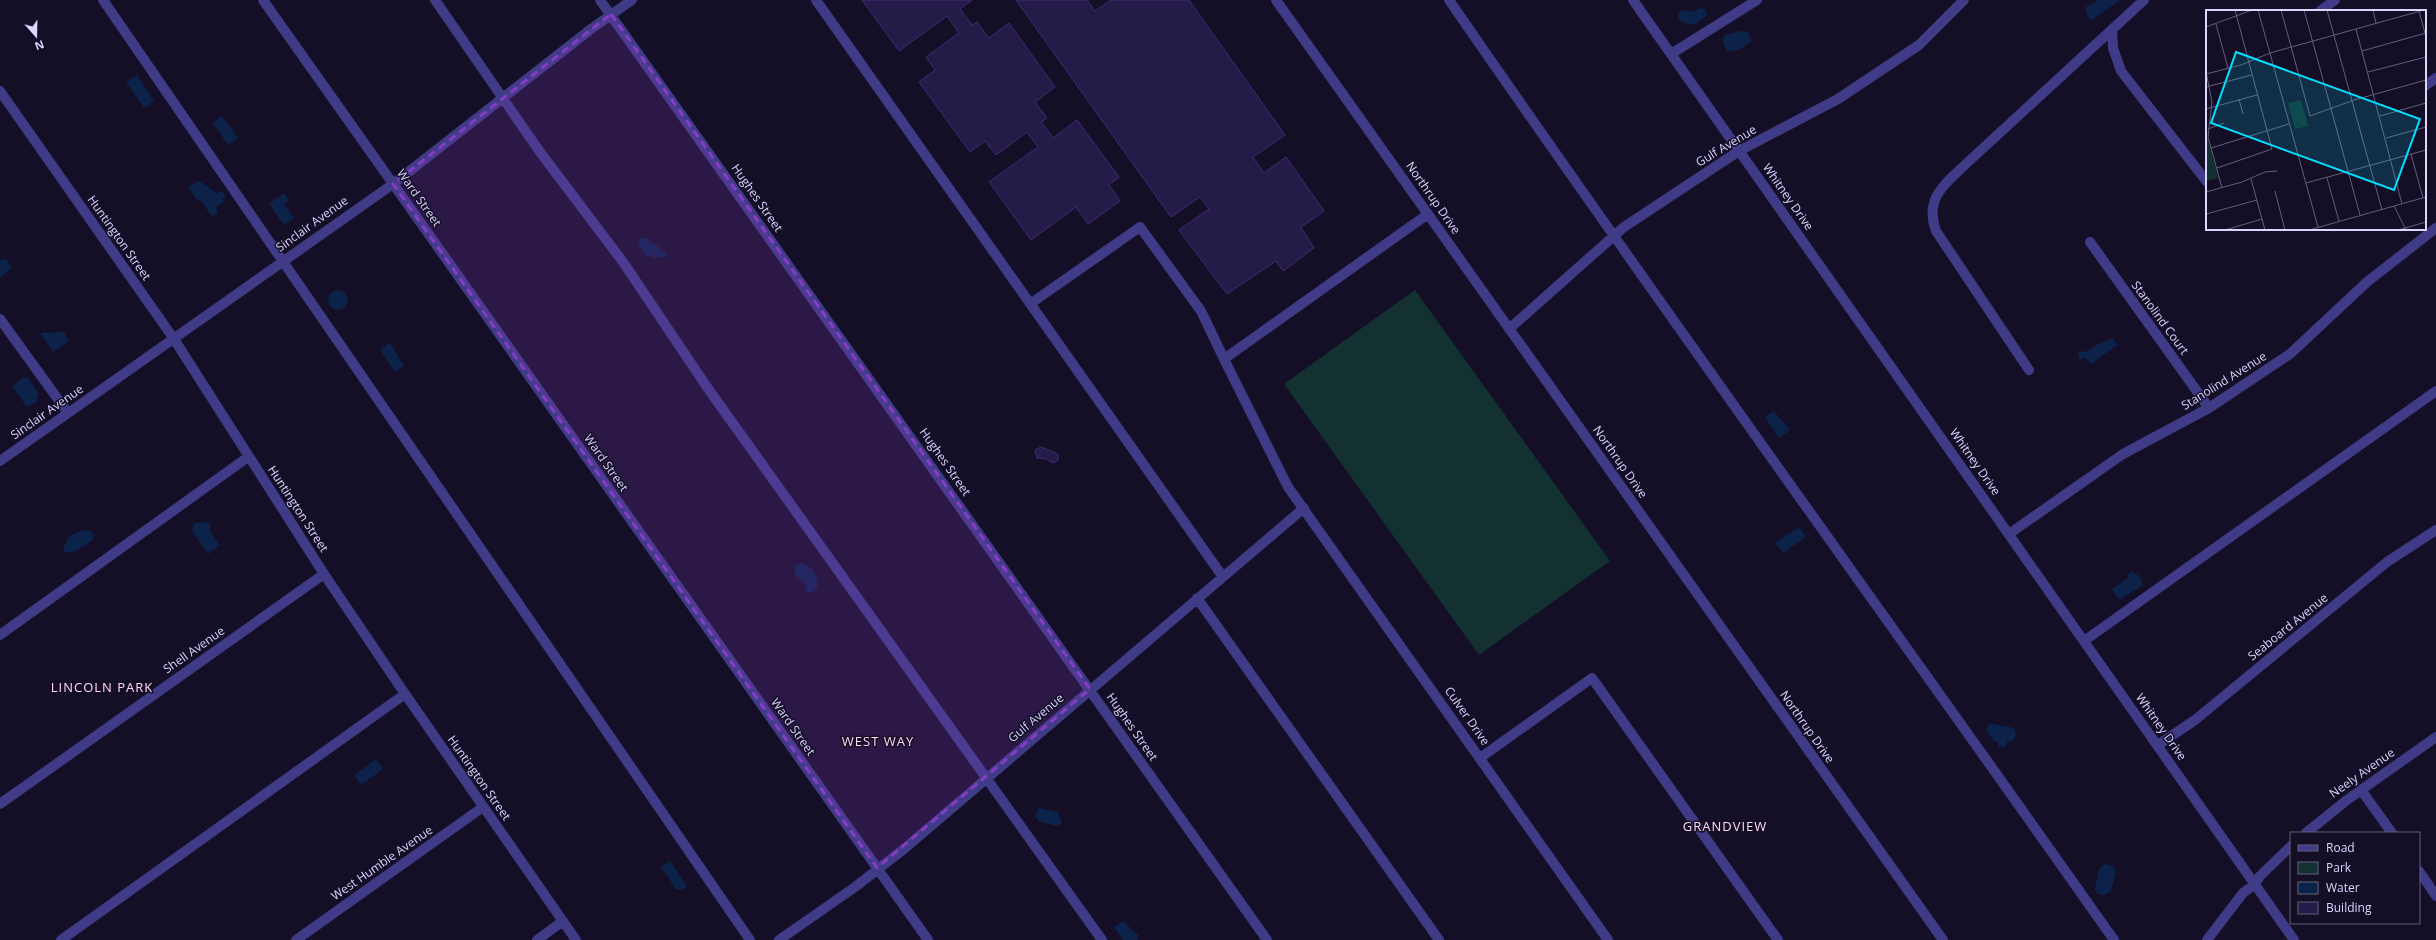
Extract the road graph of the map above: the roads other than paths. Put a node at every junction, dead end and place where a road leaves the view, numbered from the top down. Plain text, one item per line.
1 (103, 0) edge
2 (263, 0) edge
3 (435, 0) edge
4 (600, 0) edge
5 (632, 0) edge
6 (816, 0) edge
7 (1276, 0) edge
8 (1449, 0) edge
9 (1633, 0) edge
10 (1757, 0) edge
11 (1964, 0) edge
12 (2144, 0) edge
13 (2336, 0) edge
14 (2321, 10) edge
15 (611, 14) junction
16 (2112, 29) junction
17 (1671, 54) junction
18 (2436, 78) edge
19 (2426, 85) edge
20 (0, 91) edge
21 (504, 97) junction
22 (1739, 151) junction
23 (2206, 181) edge
24 (393, 184) junction
25 (1428, 214) junction
26 (2436, 228) edge
27 (1613, 237) junction
28 (2090, 242) dead end
29 (283, 261) junction
30 (1030, 304) junction
31 (0, 318) edge
32 (1510, 329) junction
33 (174, 339) junction
34 (1224, 359) junction
35 (2029, 370) dead end
36 (2436, 391) edge
37 (2209, 408) junction
38 (68, 414) junction
39 (248, 457) junction
40 (0, 461) edge
41 (1304, 508) junction
42 (2436, 530) edge
43 (2009, 534) junction
44 (324, 574) junction
45 (1223, 576) junction
46 (1197, 598) junction
47 (0, 635) edge
48 (2084, 641) junction
49 (1090, 689) junction
50 (405, 694) junction
51 (2436, 737) edge
52 (2158, 745) junction
53 (1480, 758) junction
54 (986, 778) junction
55 (2361, 790) junction
56 (0, 804) edge
57 (483, 807) junction
58 (2307, 832) edge
59 (2391, 832) edge
60 (2290, 847) edge
61 (877, 868) junction
62 (2420, 872) edge
63 (2255, 884) junction
64 (2436, 896) edge
65 (563, 921) junction
66 (61, 940) edge
67 (296, 940) edge
68 (537, 940) edge
69 (576, 940) edge
70 (750, 940) edge
71 (779, 940) edge
72 (928, 940) edge
73 (1102, 940) edge
74 (1267, 940) edge
75 (1439, 940) edge
76 (1608, 940) edge
77 (1778, 940) edge
78 (1943, 940) edge
79 (2114, 940) edge
80 (2207, 940) edge
81 (2294, 940) edge

1 - 29 street
2 - 24 street, Ward Street
3 - 21 street
4 - 15 street, Hughes Street
5 - 15 street, Sinclair Avenue
6 - 30 street
7 - 25 street, Northrup Drive
8 - 27 street
9 - 17 street, Whitney Drive
10 - 17 street
11 - 22 street, Gulf Avenue
12 - 16 street
13 - 14 street
15 - 21 street, Sinclair Avenue
15 - 49 street, Hughes Street
16 - 23 street
16 - 35 street
17 - 22 street, Whitney Drive
18 - 19 street
20 - 33 street, Huntington Street
21 - 24 street, Sinclair Avenue
21 - 54 street
22 - 27 street, Gulf Avenue
22 - 43 street, Whitney Drive
24 - 29 street, Sinclair Avenue
24 - 61 street, Ward Street
25 - 32 street, Northrup Drive
25 - 34 street
26 - 37 street, Stanolind Avenue
27 - 32 street, Gulf Avenue
27 - 79 street
28 - 37 street, Stanolind Court
29 - 33 street, Sinclair Avenue
29 - 70 street
30 - 34 street, Culver Drive
30 - 45 street
31 - 38 street
32 - 78 street, Northrup Drive
33 - 38 street, Sinclair Avenue
33 - 39 street, Huntington Street
34 - 41 street, Culver Drive
36 - 48 street
37 - 43 street, Stanolind Avenue
38 - 40 street, Sinclair Avenue
39 - 44 street, Huntington Street
39 - 47 street
41 - 45 street, Gulf Avenue
41 - 53 street, Culver Drive
42 - 52 street, Seaboard Avenue
43 - 48 street, Whitney Drive
44 - 50 street, Huntington Street
44 - 56 street, Shell Avenue
45 - 46 street, Gulf Avenue
46 - 49 street, Gulf Avenue
46 - 75 street
48 - 52 street, Whitney Drive
49 - 54 street, Gulf Avenue
49 - 74 street, Hughes Street
50 - 57 street, Huntington Street
50 - 66 street
51 - 55 street, Neely Avenue
52 - 63 street, Whitney Drive
53 - 76 street, Culver Drive
53 - 77 street
54 - 61 street, Gulf Avenue
54 - 73 street
55 - 58 street, Neely Avenue
55 - 59 street
57 - 65 street, Huntington Street
57 - 67 street, West Humble Avenue
60 - 63 street
61 - 71 street, Gulf Avenue
61 - 72 street, Ward Street
62 - 64 street
63 - 80 street
63 - 81 street, Whitney Drive
65 - 68 street
65 - 69 street, Huntington Street

